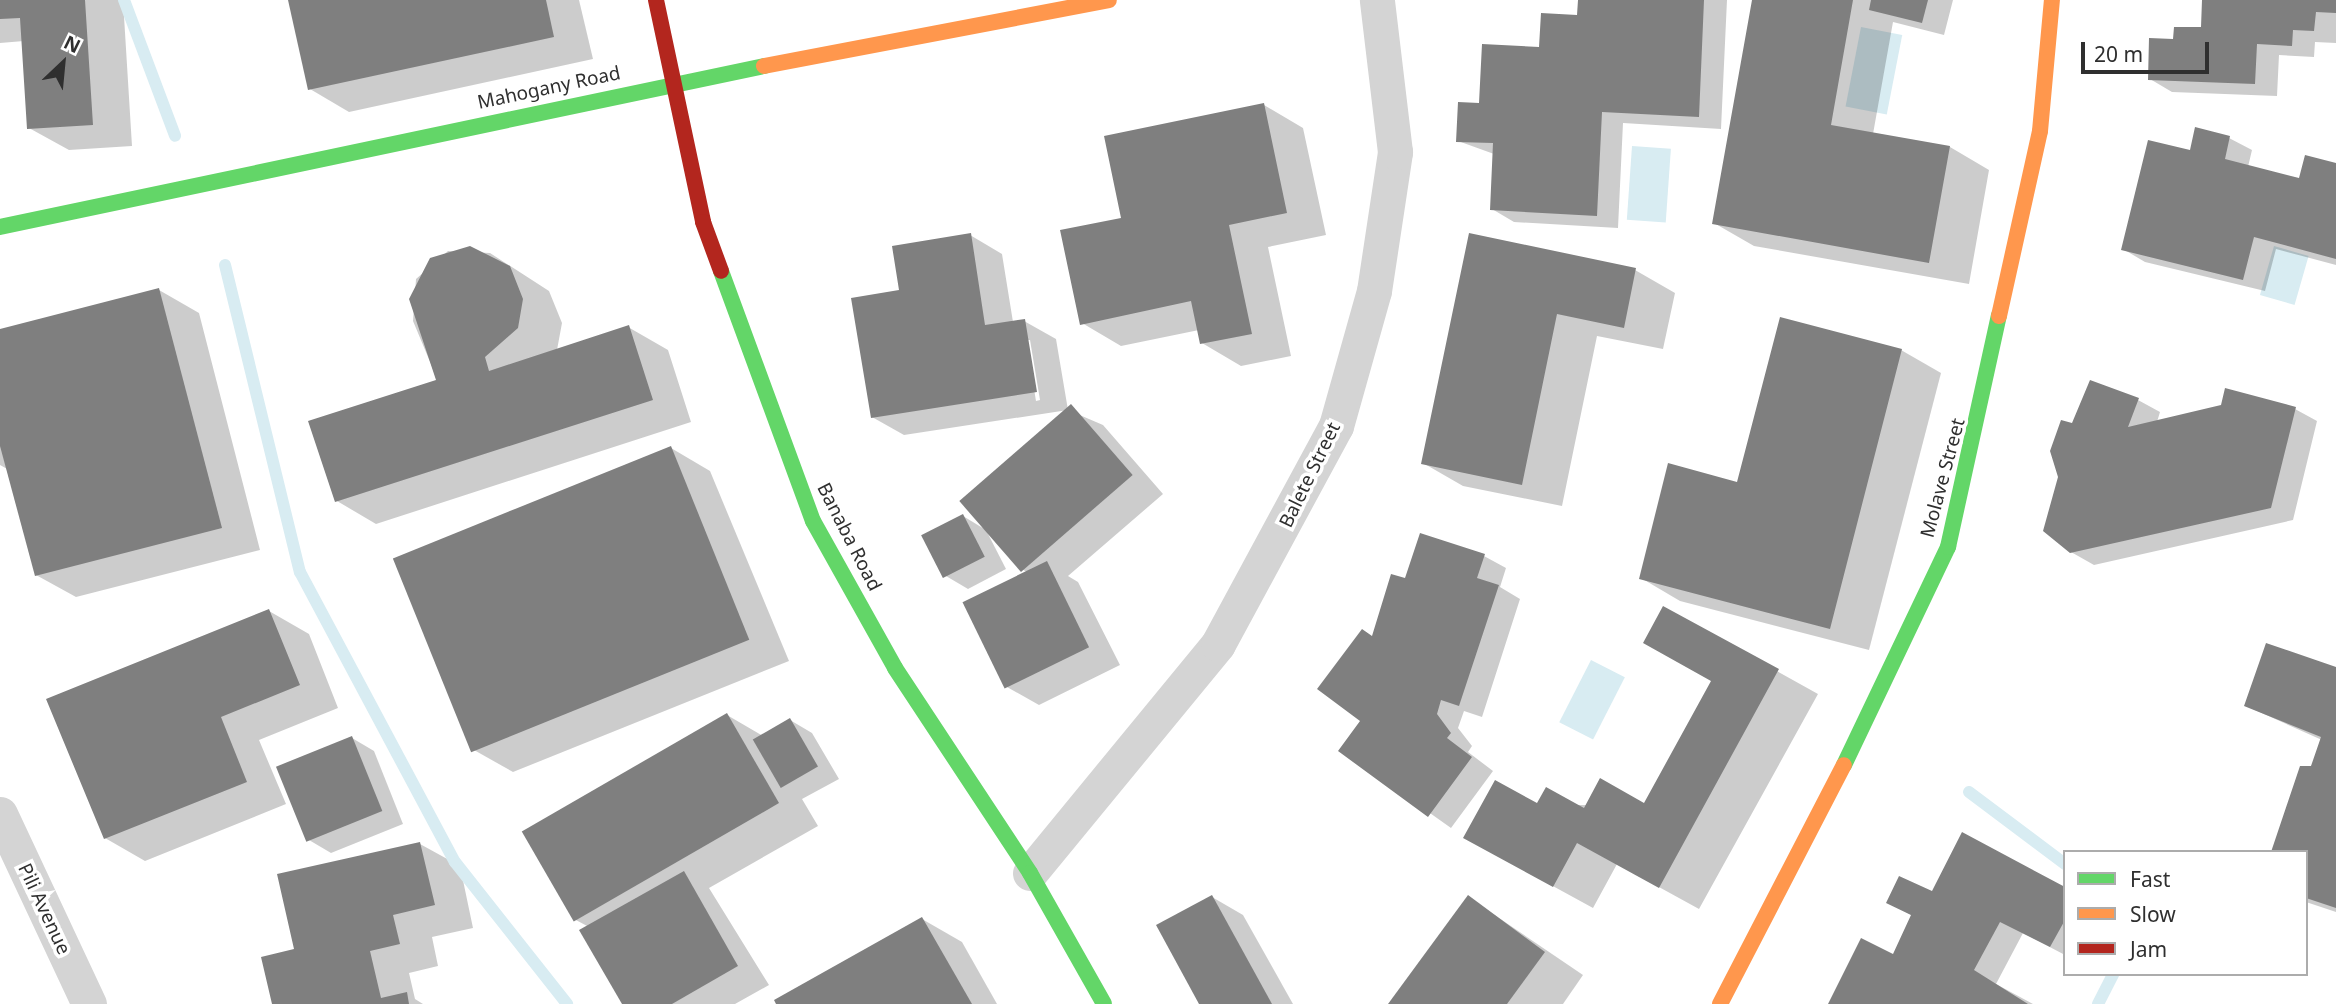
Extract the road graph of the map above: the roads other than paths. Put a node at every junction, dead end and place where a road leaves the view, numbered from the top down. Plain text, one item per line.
1 (656, 0) edge
2 (1110, 0) edge
3 (1377, 0) edge
4 (2052, 0) edge
5 (674, 83) junction
6 (0, 226) edge
7 (0, 814) edge
8 (1030, 873) junction
9 (89, 1004) edge
10 (1104, 1004) edge
11 (1720, 1004) edge

1 - 5 street, Banaba Road
2 - 5 street, Mahogany Road
3 - 8 street, Balete Street
4 - 11 street, Molave Street
5 - 6 street, Mahogany Road
5 - 8 street, Banaba Road
7 - 9 street, Pili Avenue
8 - 10 street, Banaba Road

